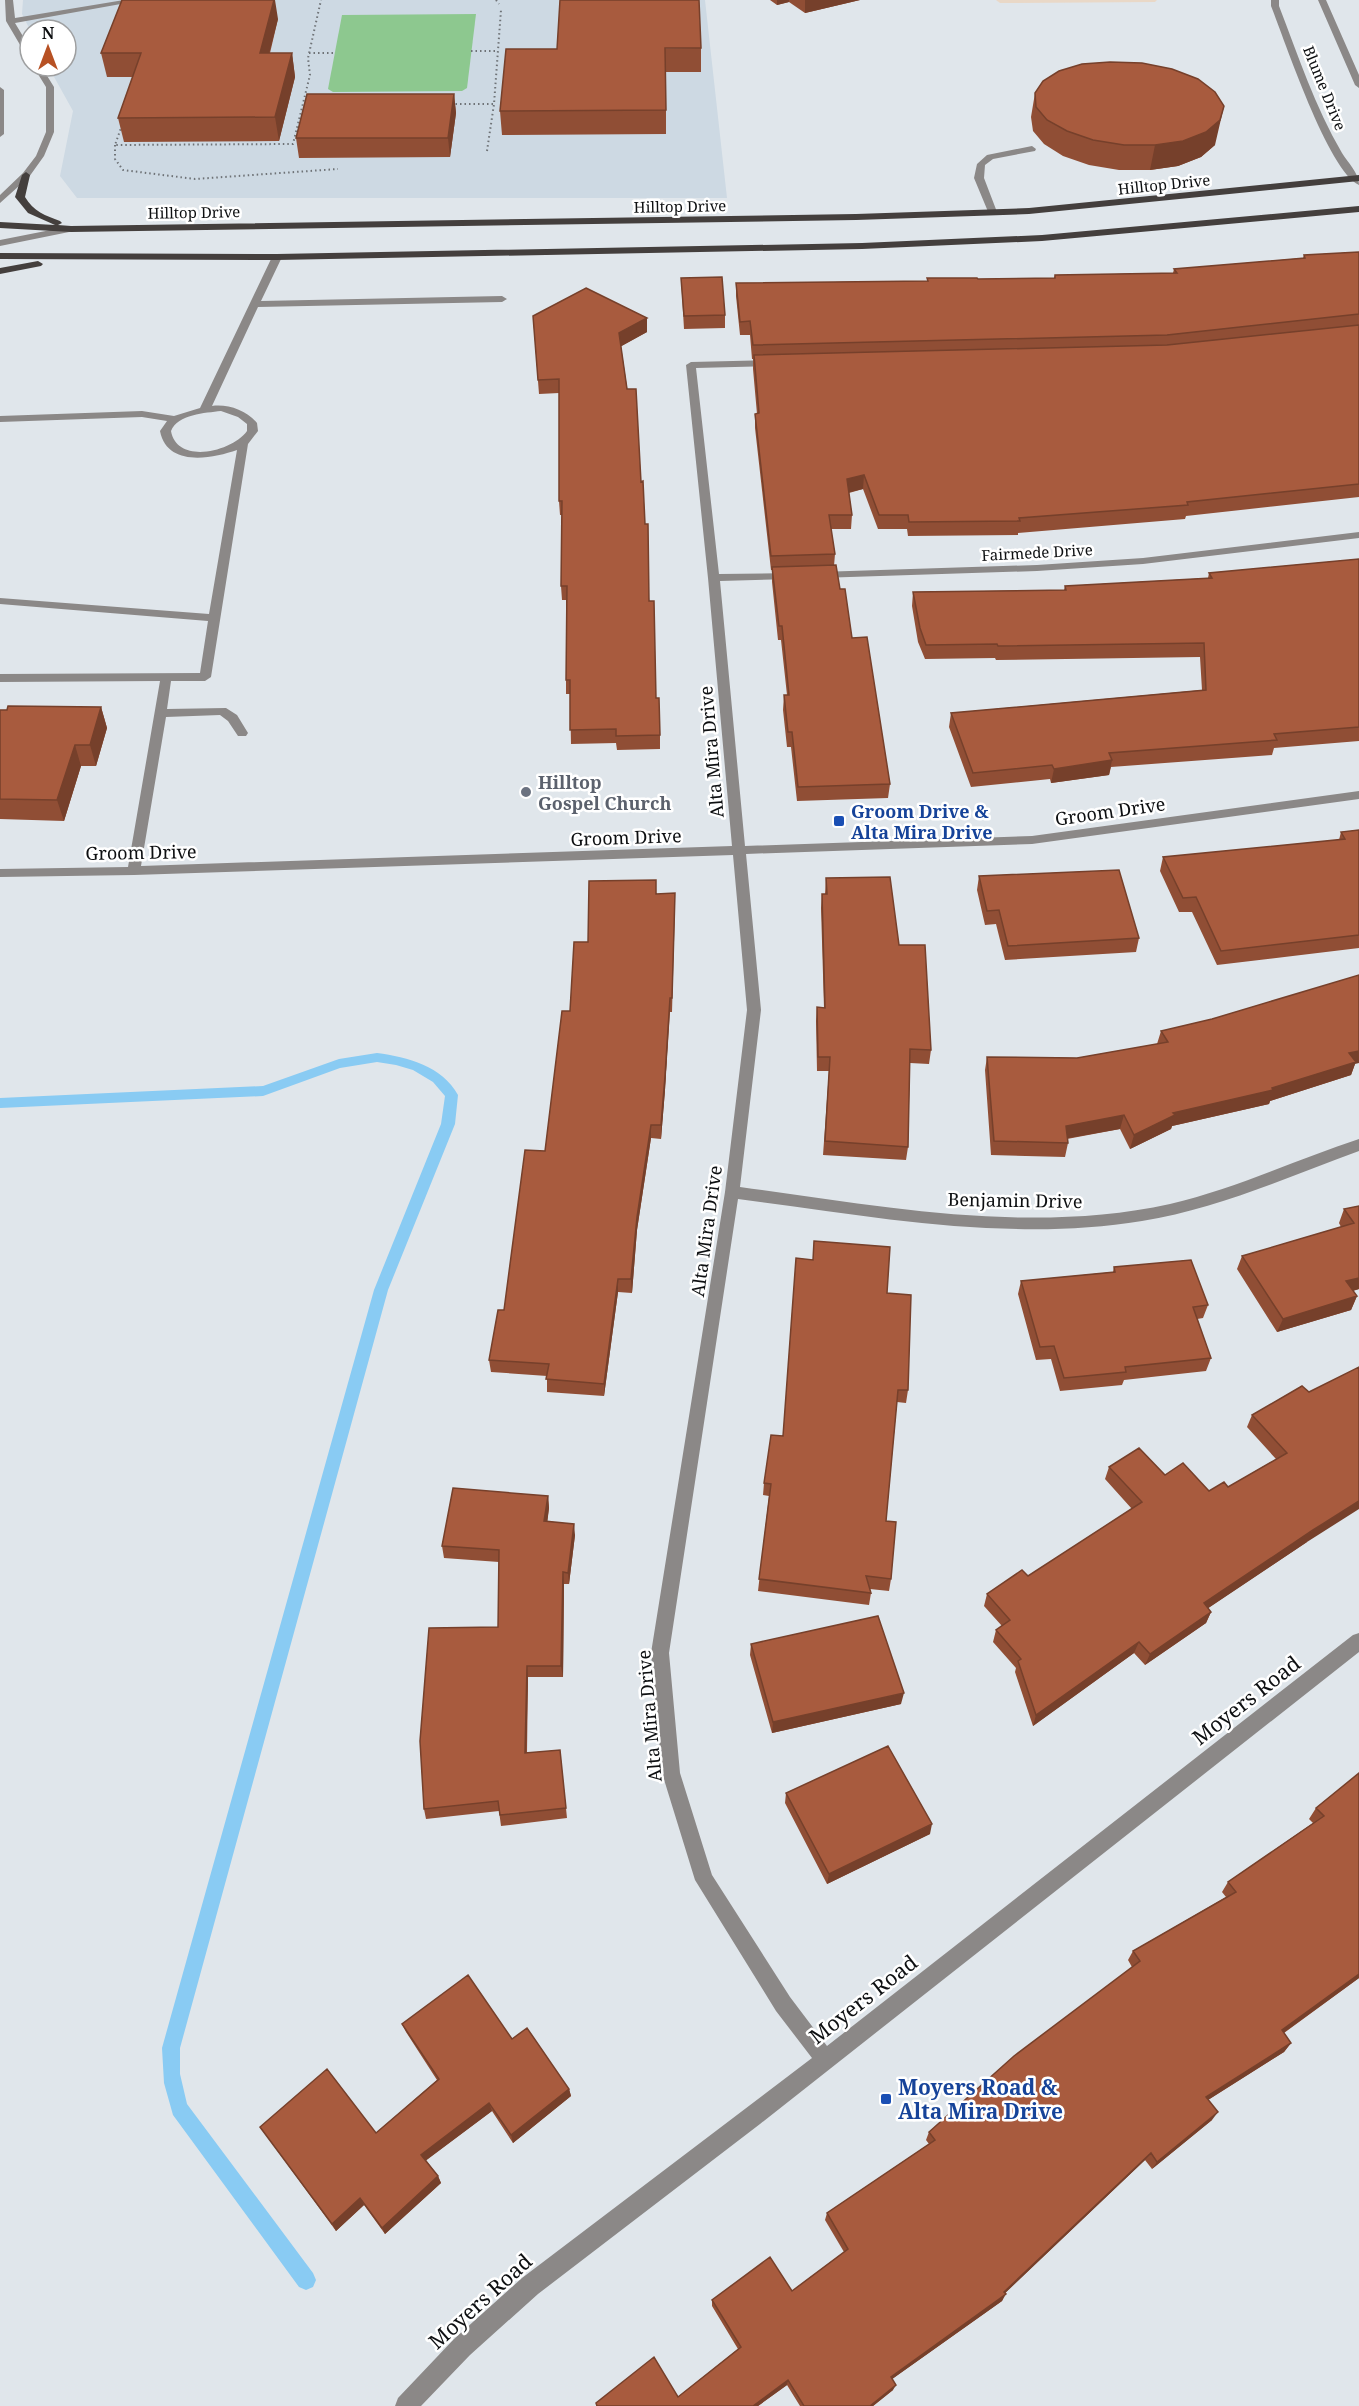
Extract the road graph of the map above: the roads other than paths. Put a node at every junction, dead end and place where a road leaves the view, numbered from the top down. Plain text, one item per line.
1 (9, 0) edge
2 (139, 0) edge
3 (1322, 0) edge
4 (105, 2) edge
5 (1274, 2) edge
6 (10, 21) junction
7 (18, 35) edge
8 (44, 78) edge
9 (1359, 85) edge
10 (0, 90) edge
11 (0, 134) edge
12 (1032, 149) dead end
13 (26, 175) junction
14 (1357, 180) edge
15 (0, 200) edge
16 (1359, 209) edge
17 (992, 212) junction
18 (0, 225) edge
19 (71, 229) junction
20 (0, 243) edge
21 (0, 256) edge
22 (277, 257) junction
23 (68, 258) junction
24 (0, 272) edge
25 (502, 299) dead end
26 (256, 304) junction
27 (785, 363) edge
28 (205, 409) junction
29 (0, 419) edge
30 (175, 419) junction
31 (243, 444) junction
32 (1359, 535) edge
33 (714, 578) junction
34 (0, 601) edge
35 (214, 618) junction
36 (0, 678) edge
37 (166, 678) junction
38 (162, 707) junction
39 (242, 733) dead end
40 (1359, 795) edge
41 (740, 851) junction
42 (134, 871) junction
43 (0, 873) edge
44 (1359, 1145) edge
45 (732, 1192) junction
46 (1359, 1641) edge
47 (825, 2059) junction
48 (406, 2406) edge

1 - 6 street
2 - 4 street
3 - 9 street, Blume Drive
4 - 6 street
5 - 14 street, Blume Drive
6 - 7 street
8 - 13 street
10 - 11 street
12 - 17 street
13 - 15 street
13 - 19 main road
14 - 17 main road, Hilltop Drive
16 - 22 main road
17 - 19 main road, Hilltop Drive
18 - 19 main road, Hilltop Drive
19 - 20 street
21 - 23 main road
22 - 23 main road
22 - 26 street
23 - 24 main road
25 - 26 street
26 - 28 street
27 - 33 street, Alta Mira Drive
28 - 30 street
28 - 31 street
29 - 30 street
30 - 31 street
31 - 35 street
32 - 33 street, Fairmede Drive
33 - 41 street, Alta Mira Drive
34 - 35 street
35 - 37 street
36 - 37 street
37 - 38 street
38 - 39 street
38 - 42 street
40 - 41 street, Groom Drive
41 - 42 street, Groom Drive
41 - 45 street, Alta Mira Drive
42 - 43 street, Groom Drive
44 - 45 street, Benjamin Drive
45 - 47 street, Alta Mira Drive
46 - 47 street, Moyers Road
47 - 48 street, Moyers Road

